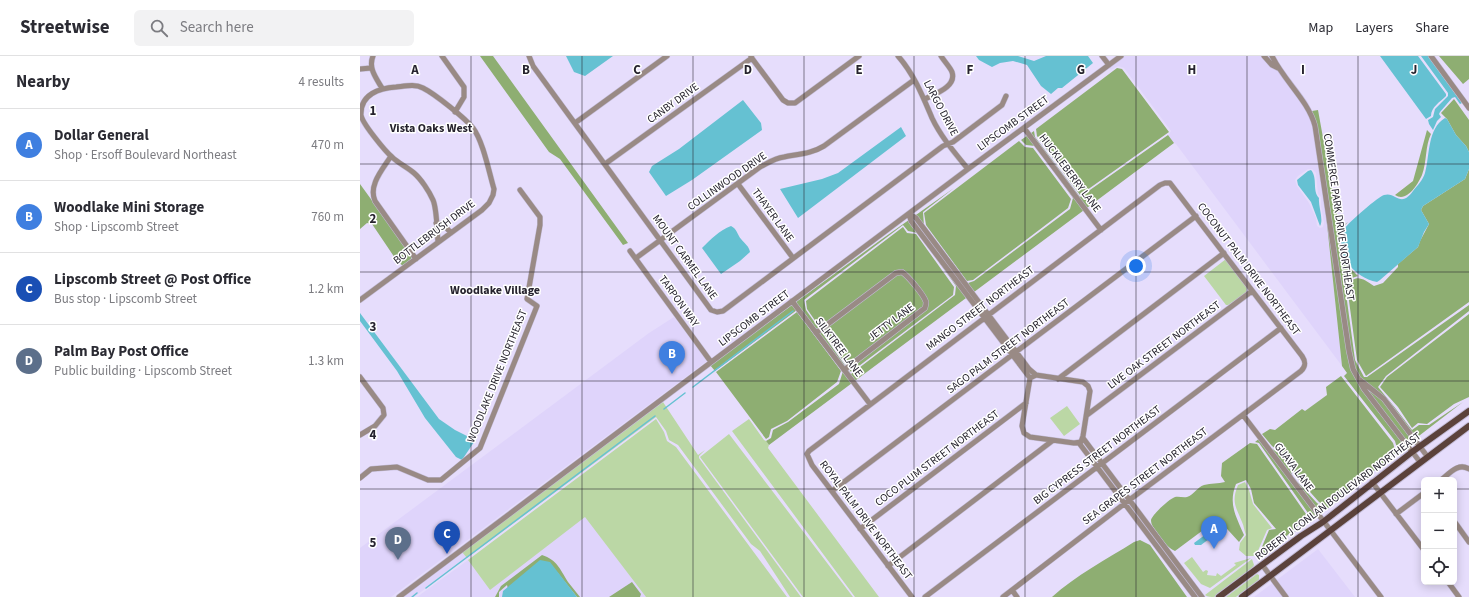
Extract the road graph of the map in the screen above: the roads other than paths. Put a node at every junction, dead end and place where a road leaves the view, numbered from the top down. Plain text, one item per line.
1 (373, 56) edge
2 (442, 56) edge
3 (529, 56) edge
4 (667, 56) edge
5 (859, 56) edge
6 (898, 56) edge
7 (941, 56) edge
8 (1102, 56) edge
9 (1121, 56) edge
10 (1264, 56) edge
11 (1272, 56) edge
12 (1431, 56) edge
13 (751, 57) edge
14 (1109, 65) junction
15 (372, 68) junction
16 (1278, 68) junction
17 (360, 69) edge
18 (914, 80) junction
19 (382, 88) junction
20 (1006, 96) dead end
21 (925, 100) junction
22 (1469, 108) edge
23 (361, 109) edge
24 (455, 112) junction
25 (575, 123) junction
26 (1024, 128) junction
27 (948, 144) junction
28 (391, 156) junction
29 (605, 164) junction
30 (968, 169) junction
31 (1168, 182) joint
32 (738, 184) junction
33 (520, 190) dead end
34 (909, 214) junction
35 (1196, 216) junction
36 (436, 223) junction
37 (1101, 230) junction
38 (451, 233) junction
39 (661, 241) junction
40 (438, 242) junction
41 (630, 251) dead end
42 (1224, 253) junction
43 (636, 258) junction
44 (793, 258) junction
45 (416, 259) junction
46 (1252, 291) junction
47 (360, 300) edge
48 (792, 301) junction
49 (986, 316) junction
50 (1281, 328) junction
51 (816, 333) junction
52 (1014, 354) junction
53 (711, 362) junction
54 (844, 370) junction
55 (1301, 371) joint
56 (1036, 375) junction
57 (360, 377) edge
58 (1030, 378) junction
59 (1358, 378) junction
60 (1058, 379) junction
61 (1026, 402) junction
62 (870, 404) junction
63 (1392, 408) junction
64 (1469, 411) edge
65 (1087, 415) junction
66 (1243, 415) junction
67 (1384, 415) junction
68 (1469, 426) edge
69 (360, 435) edge
70 (1083, 438) junction
71 (1052, 441) junction
72 (1079, 443) junction
73 (1420, 446) junction
74 (1412, 452) junction
75 (807, 454) joint
76 (1427, 456) junction
77 (1420, 462) junction
78 (1102, 464) junction
79 (1097, 468) junction
80 (1469, 469) edge
81 (1445, 477) edge
82 (360, 478) edge
83 (1372, 482) junction
84 (832, 491) junction
85 (1380, 492) junction
86 (1421, 495) edge
87 (1129, 500) junction
88 (1124, 504) junction
89 (1396, 514) junction
90 (1323, 522) junction
91 (1457, 526) edge
92 (860, 529) junction
93 (1330, 530) junction
94 (1469, 542) edge
95 (1423, 549) edge
96 (888, 566) junction
97 (1263, 566) junction
98 (1270, 575) junction
99 (1450, 585) edge
100 (1012, 590) junction
101 (399, 597) edge
102 (912, 597) edge
103 (925, 597) edge
104 (1003, 597) edge
105 (1017, 597) edge
106 (1195, 597) edge
107 (1202, 597) edge
108 (1220, 597) edge
109 (1242, 597) edge
110 (1286, 597) edge
111 (1381, 597) edge
112 (1459, 597) edge

1 - 15 street
2 - 24 street
3 - 25 street, MOUNT CARMEL LANE
4 - 25 street
5 - 13 street
6 - 18 street, LARGO DRIVE
7 - 21 street
8 - 14 street
9 - 14 street, LIPSCOMB STREET
10 - 16 street, COMMERCE PARK DRIVE NORTHEAST
11 - 16 street, COMMERCE PARK DRIVE NORTHEAST
12 - 22 street
13 - 29 street, CANBY DRIVE
14 - 26 street, LIPSCOMB STREET
15 - 17 street
15 - 19 street
16 - 59 street, COMMERCE PARK DRIVE NORTHEAST
18 - 21 street, LARGO DRIVE
18 - 32 street, COLLINWOOD DRIVE
19 - 23 street
19 - 24 street, BOTTLEBRUSH DRIVE
20 - 27 street, MOUNT CARMEL LANE
21 - 27 street, LARGO DRIVE
23 - 28 street
24 - 38 street, BOTTLEBRUSH DRIVE
25 - 29 street, MOUNT CARMEL LANE
26 - 30 street, LIPSCOMB STREET
26 - 37 street, HUCKLEBERRY LANE
27 - 30 street, LARGO DRIVE
27 - 44 street, MOUNT CARMEL LANE
28 - 36 street
28 - 45 street
29 - 39 street, MOUNT CARMEL LANE
30 - 34 street, LIPSCOMB STREET
31 - 35 street, COCONUT PALM DRIVE NORTHEAST
31 - 37 street, MANGO STREET NORTHEAST
32 - 39 street, COLLINWOOD DRIVE
32 - 44 street, THAYER LANE
33 - 82 street, WOODLAKE DRIVE NORTHEAST
34 - 48 street, LIPSCOMB STREET
34 - 49 street
35 - 42 street, COCONUT PALM DRIVE NORTHEAST
35 - 52 street, SAGO PALM STREET NORTHEAST
36 - 38 street
36 - 40 street
37 - 49 street, MANGO STREET NORTHEAST
38 - 40 street, BOTTLEBRUSH DRIVE
39 - 43 street, COLLINWOOD DRIVE
39 - 44 street, MOUNT CARMEL LANE
40 - 45 street, BOTTLEBRUSH DRIVE
41 - 43 street, TARPON WAY
42 - 46 street, COCONUT PALM DRIVE NORTHEAST
42 - 60 street
43 - 53 street, TARPON WAY
45 - 47 street, BOTTLEBRUSH DRIVE
46 - 50 street, COCONUT PALM DRIVE NORTHEAST
46 - 65 street, LIVE OAK STREET NORTHEAST
48 - 51 street, SILKTREE LANE
48 - 53 street, LIPSCOMB STREET
49 - 52 street
49 - 62 street, MANGO STREET NORTHEAST
50 - 55 street, COCONUT PALM DRIVE NORTHEAST
50 - 78 street, BIG CYPRESS STREET NORTHEAST
51 - 54 street, SILKTREE LANE
51 - 54 street, JETTY LANE
52 - 56 street
52 - 58 street
52 - 84 street, SAGO PALM STREET NORTHEAST
53 - 101 street, LIPSCOMB STREET
54 - 62 street, SILKTREE LANE
55 - 66 street, SEA GRAPES STREET NORTHEAST
56 - 58 street
56 - 60 street
57 - 69 street
58 - 61 street
59 - 63 street
59 - 67 street, COMMERCE PARK DRIVE NORTHEAST
60 - 65 street
61 - 71 street
61 - 92 street, COCO PLUM STREET NORTHEAST
62 - 75 street, MANGO STREET NORTHEAST
63 - 67 street
63 - 73 street
64 - 73 main road, ROBERT J CONLAN BOULEVARD NORTHEAST
65 - 70 street
66 - 87 street, SEA GRAPES STREET NORTHEAST
66 - 90 street, GUAVA LANE
67 - 74 street, COMMERCE PARK DRIVE NORTHEAST
68 - 76 main road, ROBERT J CONLAN BOULEVARD NORTHEAST
70 - 72 street
70 - 78 street
71 - 72 street
71 - 96 street
72 - 79 street
73 - 74 main road, ROBERT J CONLAN BOULEVARD NORTHEAST
73 - 76 street
74 - 77 street, COMMERCE PARK DRIVE NORTHEAST
74 - 83 main road, ROBERT J CONLAN BOULEVARD NORTHEAST
75 - 84 street, ROYAL PALM DRIVE NORTHEAST
76 - 77 main road, ROBERT J CONLAN BOULEVARD NORTHEAST
77 - 85 main road, ROBERT J CONLAN BOULEVARD NORTHEAST
78 - 79 street, BIG CYPRESS STREET NORTHEAST
78 - 87 street
79 - 88 street
79 - 103 street, BIG CYPRESS STREET NORTHEAST
80 - 81 street
83 - 85 street
83 - 90 main road, ROBERT J CONLAN BOULEVARD NORTHEAST
84 - 92 street, ROYAL PALM DRIVE NORTHEAST
85 - 89 street
85 - 93 main road, ROBERT J CONLAN BOULEVARD NORTHEAST
86 - 89 street
87 - 88 street, SEA GRAPES STREET NORTHEAST
87 - 107 street
88 - 100 street, SEA GRAPES STREET NORTHEAST
88 - 106 street
89 - 95 street
90 - 93 street, GUAVA LANE
90 - 97 main road, ROBERT J CONLAN BOULEVARD NORTHEAST
91 - 94 street
92 - 96 street, ROYAL PALM DRIVE NORTHEAST
93 - 98 main road, ROBERT J CONLAN BOULEVARD NORTHEAST
93 - 111 street, GUAVA LANE
96 - 102 street, ROYAL PALM DRIVE NORTHEAST
97 - 98 street
97 - 108 main road, ROBERT J CONLAN BOULEVARD NORTHEAST
98 - 109 main road, ROBERT J CONLAN BOULEVARD NORTHEAST
98 - 110 street
99 - 112 street
100 - 104 street, SEA GRAPES STREET NORTHEAST
100 - 105 street

